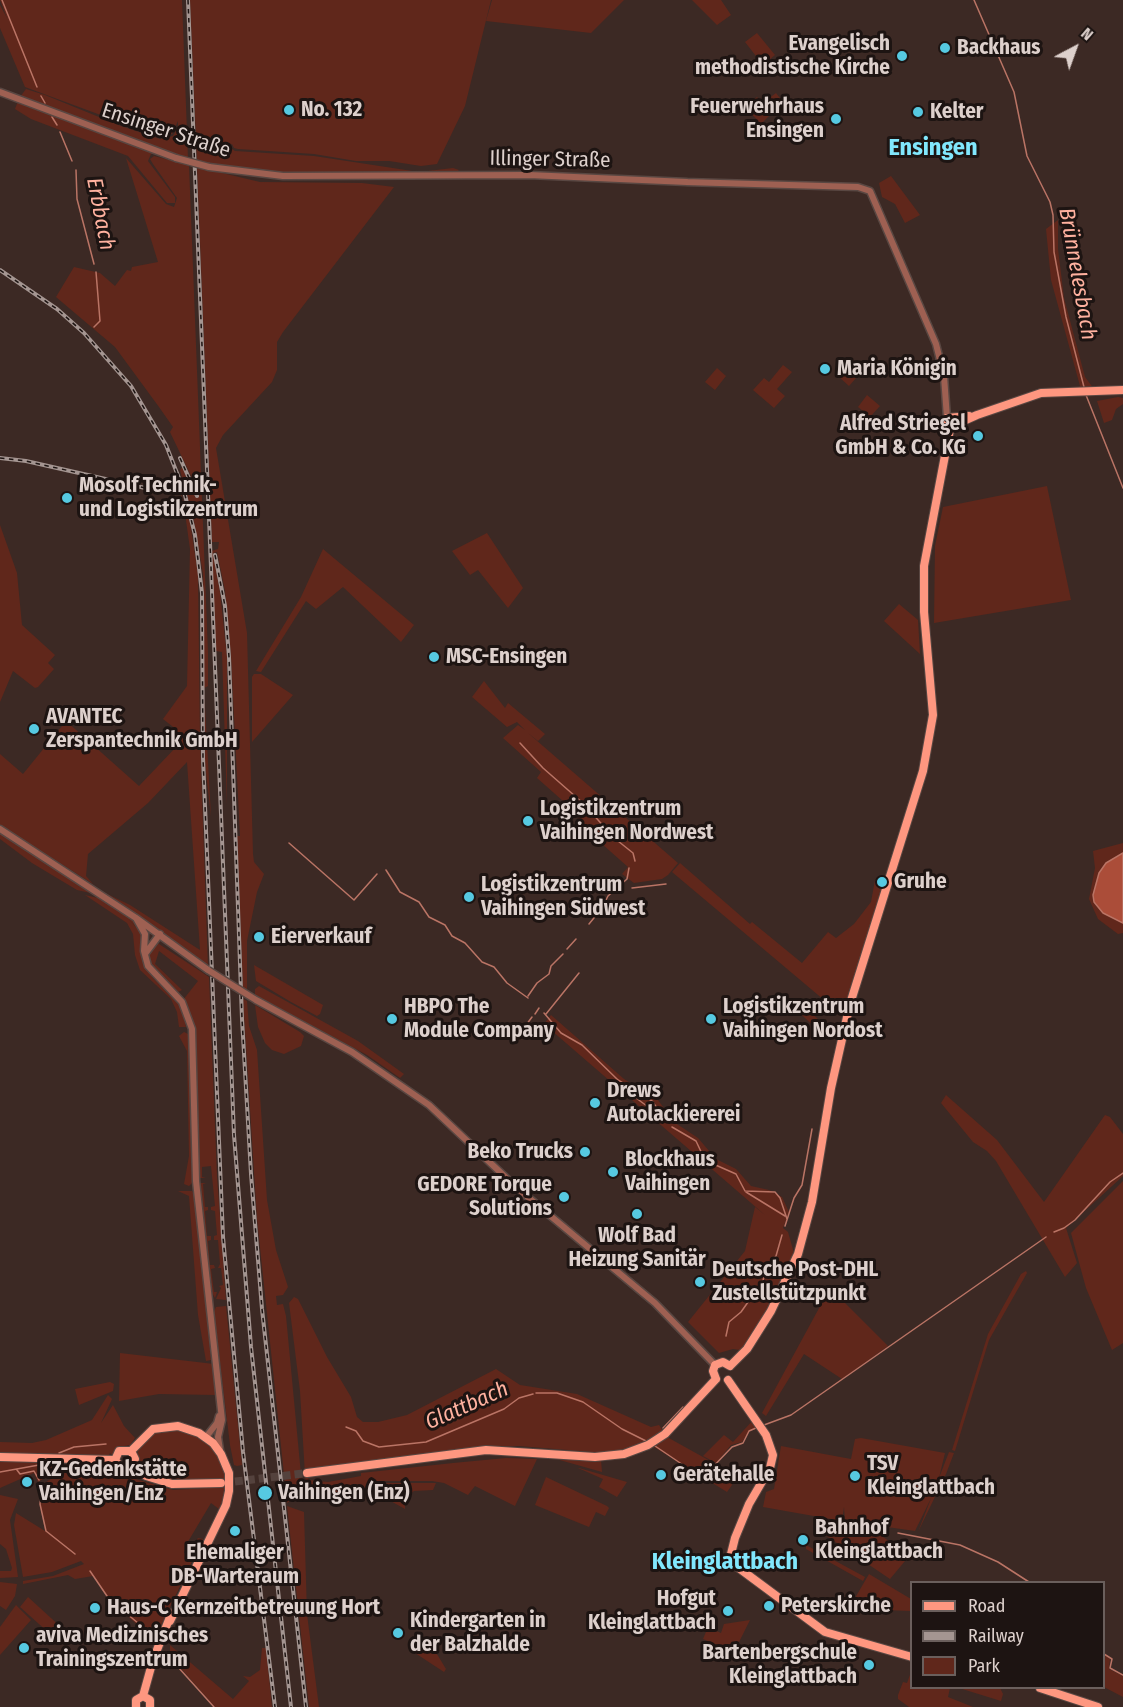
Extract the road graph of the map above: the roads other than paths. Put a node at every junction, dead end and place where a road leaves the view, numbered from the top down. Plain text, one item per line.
1 (0, 92) edge
2 (435, 176) joint
3 (1123, 390) edge
4 (949, 421) junction
5 (0, 829) edge
6 (136, 918) junction
7 (158, 933) junction
8 (146, 941) junction
9 (145, 954) junction
10 (716, 1365) junction
11 (730, 1366) junction
12 (716, 1379) junction
13 (728, 1380) junction
14 (220, 1410) junction
15 (218, 1432) junction
16 (207, 1438) junction
17 (131, 1451) junction
18 (221, 1454) junction
19 (0, 1457) edge
20 (115, 1460) junction
21 (131, 1466) junction
22 (308, 1473) tunnel mouth
23 (221, 1483) tunnel mouth
24 (910, 1656) edge
25 (1043, 1689) edge
26 (143, 1696) junction
27 (136, 1707) edge
28 (150, 1707) edge
29 (1098, 1707) edge

1 - 2 street, Ensinger Straße, bridge
2 - 4 street, Illinger Straße
3 - 4 main road
4 - 11 main road
5 - 6 street
6 - 7 street
6 - 8 street
7 - 8 street
7 - 9 street
7 - 10 street, bridge
8 - 9 street
9 - 14 street
10 - 11 main road
10 - 12 main road
11 - 13 main road
12 - 13 main road
12 - 22 main road
13 - 24 main road
14 - 15 street
14 - 16 street
15 - 16 street
15 - 18 street
16 - 17 main road
16 - 18 main road
17 - 20 main road
17 - 21 main road
18 - 26 main road
19 - 20 main road
20 - 21 main road
21 - 23 main road
25 - 29 main road
26 - 27 main road
26 - 28 main road

